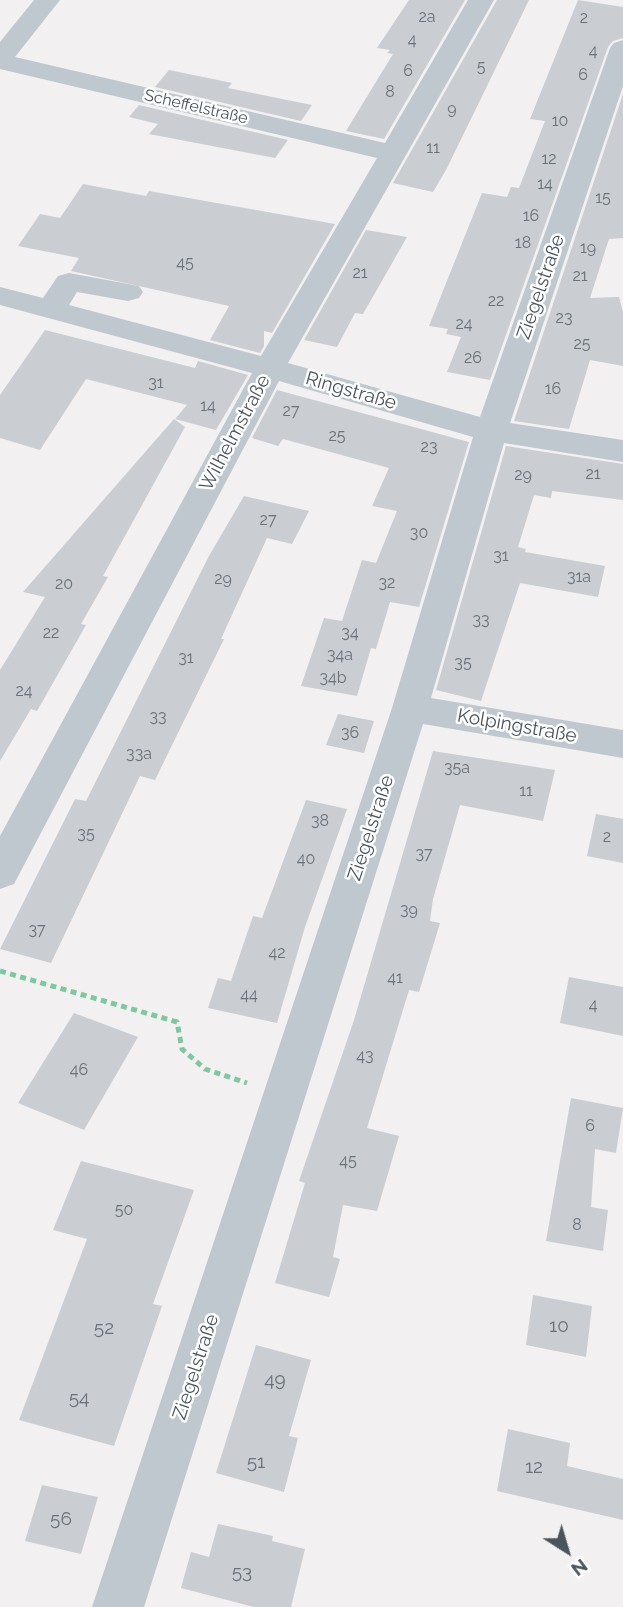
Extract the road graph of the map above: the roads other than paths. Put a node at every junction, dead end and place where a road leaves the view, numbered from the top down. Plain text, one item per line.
1 (47, 0) edge
2 (481, 0) edge
3 (623, 48) edge
4 (0, 60) edge
5 (391, 153) junction
6 (128, 292) dead end
7 (0, 296) edge
8 (51, 309) junction
9 (270, 368) junction
10 (491, 431) junction
11 (623, 451) edge
12 (410, 708) junction
13 (623, 744) edge
14 (0, 873) edge
15 (118, 1607) edge

1 - 4 street
2 - 5 street, Wilhelmstraße
3 - 10 street, Ziegelstraße
4 - 5 street, Scheffelstraße
5 - 9 street, Wilhelmstraße
6 - 8 street
7 - 8 street, Ringstraße
8 - 9 street, Ringstraße
9 - 10 street, Ringstraße
9 - 14 street, Wilhelmstraße
10 - 11 street, Ringstraße
10 - 12 street, Ziegelstraße
12 - 13 street, Kolpingstraße
12 - 15 street, Ziegelstraße

